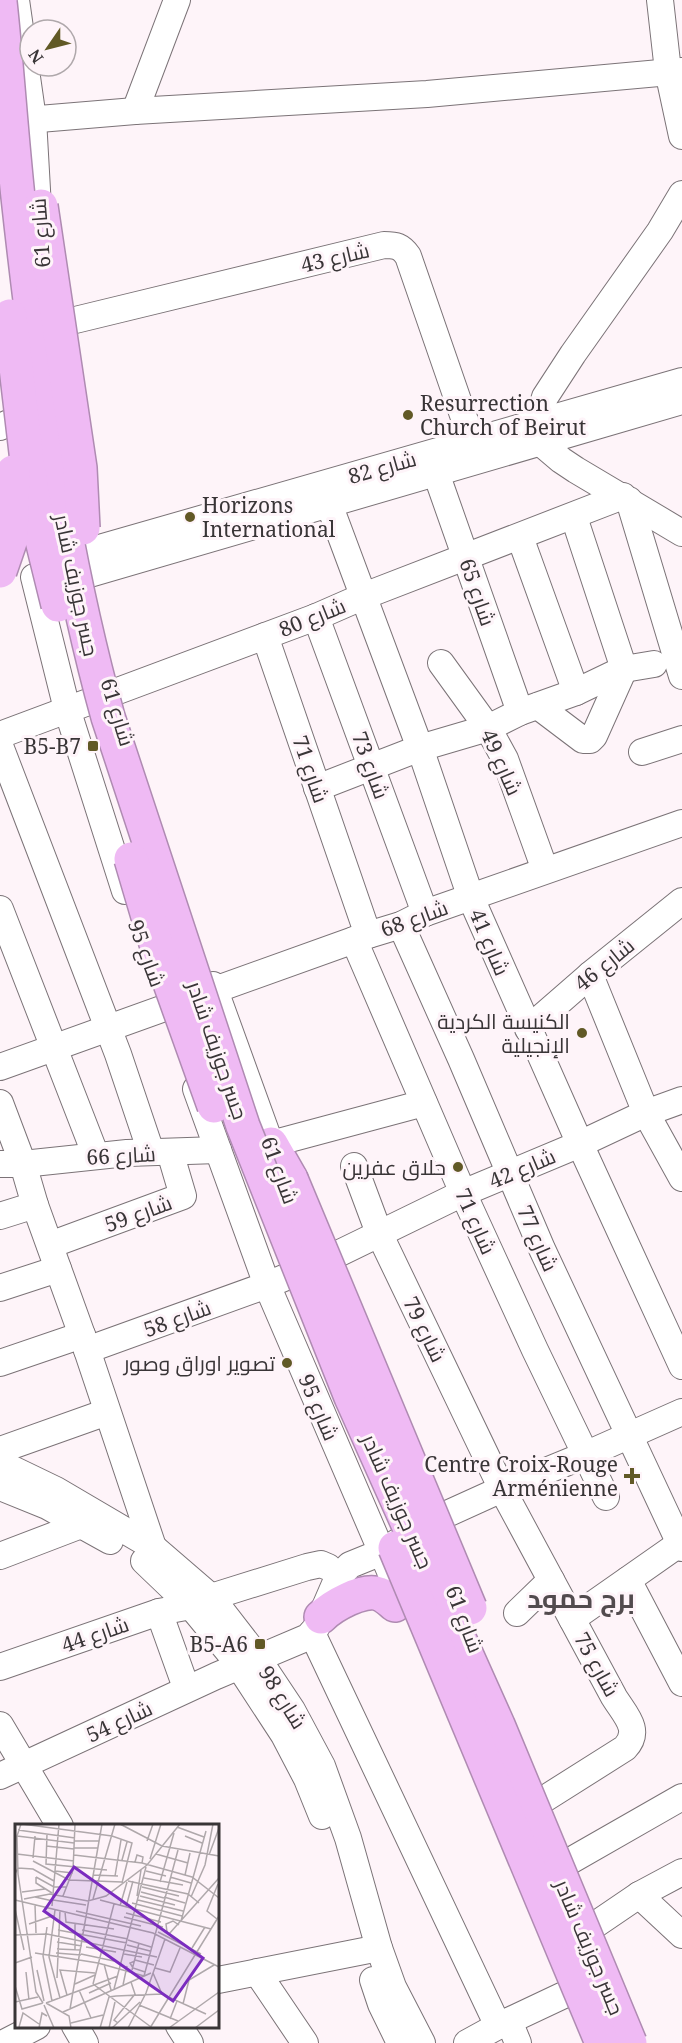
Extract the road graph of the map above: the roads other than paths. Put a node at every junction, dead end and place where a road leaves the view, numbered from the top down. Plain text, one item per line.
1 (16, 0) edge
2 (177, 0) edge
3 (660, 0) edge
4 (0, 2) edge
5 (6, 51) junction
6 (675, 71) edge
7 (135, 111) junction
8 (37, 119) junction
9 (0, 123) edge
10 (682, 136) edge
11 (682, 194) edge
12 (0, 204) edge
13 (67, 322) junction
14 (0, 327) edge
15 (682, 381) edge
16 (682, 402) edge
17 (10, 414) edge
18 (539, 433) junction
19 (472, 441) junction
20 (436, 473) junction
21 (626, 498) junction
22 (329, 504) junction
23 (11, 512) edge
24 (574, 517) junction
25 (679, 525) edge
26 (520, 537) junction
27 (166, 541) junction
28 (0, 547) edge
29 (83, 550) junction
30 (28, 553) junction
31 (467, 558) junction
32 (0, 571) edge
33 (364, 596) junction
34 (316, 617) junction
35 (265, 636) junction
36 (441, 663) dead end
37 (674, 668) edge
38 (624, 669) junction
39 (576, 692) junction
40 (110, 693) junction
41 (67, 709) junction
42 (529, 709) junction
43 (488, 728) junction
44 (0, 735) edge
45 (682, 739) edge
46 (0, 746) edge
47 (420, 748) junction
48 (642, 752) dead end
49 (372, 765) junction
50 (317, 788) junction
51 (682, 823) edge
52 (545, 870) junction
53 (471, 898) junction
54 (682, 902) edge
55 (0, 909) edge
56 (425, 913) junction
57 (401, 925) junction
58 (361, 938) junction
59 (590, 975) junction
60 (214, 990) junction
61 (166, 1007) junction
62 (108, 1028) junction
63 (528, 1029) junction
64 (54, 1047) junction
65 (0, 1067) edge
66 (682, 1100) edge
67 (0, 1102) edge
68 (424, 1103) junction
69 (646, 1113) junction
70 (271, 1144) junction
71 (579, 1144) junction
72 (218, 1150) junction
73 (160, 1152) junction
74 (96, 1156) junction
75 (11, 1164) edge
76 (354, 1166) dead end
77 (509, 1172) junction
78 (682, 1178) edge
79 (463, 1193) junction
80 (35, 1204) junction
81 (0, 1216) edge
82 (379, 1233) junction
83 (54, 1257) junction
84 (315, 1265) junction
85 (267, 1285) junction
86 (0, 1288) edge
87 (84, 1343) junction
88 (0, 1363) edge
89 (682, 1366) edge
90 (107, 1412) junction
91 (682, 1412) edge
92 (630, 1436) junction
93 (0, 1450) edge
94 (585, 1455) junction
95 (0, 1463) edge
96 (0, 1487) edge
97 (502, 1489) junction
98 (606, 1497) dead end
99 (427, 1523) junction
100 (81, 1525) junction
101 (681, 1545) edge
102 (379, 1546) junction
103 (151, 1555) junction
104 (0, 1556) edge
105 (328, 1567) junction
106 (551, 1580) junction
107 (628, 1580) junction
108 (201, 1601) junction
109 (159, 1612) junction
110 (517, 1612) dead end
111 (400, 1616) junction
112 (572, 1620) junction
113 (317, 1625) junction
114 (246, 1658) junction
115 (0, 1667) edge
116 (183, 1679) junction
117 (682, 1683) edge
118 (0, 1725) edge
119 (498, 1725) junction
120 (14, 1759) edge
121 (0, 1776) edge
122 (682, 1797) edge
123 (538, 1803) junction
124 (59, 1824) edge
125 (563, 1864) junction
126 (682, 1872) edge
127 (521, 1880) junction
128 (639, 1895) junction
129 (589, 1929) junction
130 (682, 1935) edge
131 (371, 1950) junction
132 (256, 1972) junction
133 (219, 1980) edge
134 (568, 1993) junction
135 (33, 2028) edge
136 (76, 2028) edge
137 (172, 2028) edge
138 (180, 2028) edge
139 (508, 2030) edge
140 (4, 2043) edge
141 (85, 2043) edge
142 (176, 2043) edge
143 (190, 2043) edge
144 (305, 2043) edge
145 (400, 2043) edge
146 (422, 2043) edge
147 (467, 2043) edge
148 (589, 2043) edge
149 (595, 2043) edge
150 (602, 2043) edge
151 (630, 2043) edge
152 (635, 2043) edge

1 - 8 street
2 - 7 street
3 - 6 street
4 - 5 highway, جسر جوزيف شادر, bridge
5 - 29 highway, bridge
5 - 119 highway, جسر جوزيف شادر, bridge
6 - 7 street
6 - 10 street
7 - 8 street
8 - 9 street
8 - 13 street
8 - 29 street, شارع 61
11 - 18 street
12 - 17 highway, جسر جوزيف شادر, bridge
13 - 19 street, شارع 43
13 - 29 street
14 - 17 street, شارع 95
15 - 18 street, شارع 82
16 - 18 street, شارع 82
17 - 23 street, شارع 95
17 - 32 highway, bridge
17 - 150 highway, جسر جوزيف شادر, bridge
18 - 19 street, شارع 82
18 - 20 street, شارع 82
18 - 21 street
19 - 27 street, شارع 82
20 - 22 street, شارع 82
20 - 31 street, شارع 65
21 - 24 street, شارع 80
21 - 25 street
21 - 37 street
22 - 27 street, شارع 82
22 - 33 street, شارع 41
23 - 30 street, شارع 95
24 - 26 street, شارع 80
24 - 38 street
26 - 31 street, شارع 80
26 - 39 street
27 - 29 street, شارع 82
28 - 30 street
29 - 40 street, شارع 61
30 - 41 street, شارع 95
31 - 33 street, شارع 80
31 - 42 street, شارع 65
33 - 34 street, شارع 80
33 - 47 street, شارع 41
34 - 35 street, شارع 80
34 - 49 street, شارع 73
35 - 40 street, شارع 80
35 - 50 street, شارع 71
36 - 43 street, شارع 49
37 - 38 street
38 - 39 street
38 - 42 street
39 - 42 street
40 - 41 street, شارع 80
40 - 60 street, شارع 61
41 - 44 street, شارع 80
41 - 61 street, شارع 95
42 - 43 street
43 - 47 street
43 - 52 street, شارع 49
45 - 48 street
46 - 62 street
47 - 49 street
47 - 53 street, شارع 41
49 - 50 street
49 - 56 street, شارع 73
50 - 58 street, شارع 71
51 - 52 street, شارع 68
52 - 53 street, شارع 68
53 - 56 street, شارع 68
53 - 63 street, شارع 41
54 - 59 street, شارع 46
55 - 64 street
56 - 57 street, شارع 68
57 - 58 street, شارع 68
57 - 77 street, شارع 77
58 - 60 street, شارع 68
58 - 68 street, شارع 71
59 - 63 street, شارع 46
59 - 69 street
60 - 61 street, شارع 68
60 - 70 street, شارع 61
61 - 62 street
61 - 72 street, شارع 95
62 - 64 street
62 - 73 street
63 - 71 street, شارع 41
64 - 65 street
64 - 74 street
66 - 69 street, شارع 42
67 - 75 street
68 - 70 street
68 - 79 street, شارع 71
69 - 71 street, شارع 42
69 - 78 street
70 - 84 street, شارع 61
70 - 119 highway, bridge
71 - 77 street, شارع 42
71 - 89 street, شارع 41
72 - 73 street, شارع 66
72 - 85 street, شارع 95
73 - 74 street, شارع 66
73 - 83 street, شارع 59
74 - 75 street, شارع 66
75 - 80 street
76 - 82 street, شارع 79
77 - 79 street, شارع 42
77 - 92 street, شارع 77
79 - 82 street, شارع 42
79 - 94 street, شارع 71
80 - 81 street
80 - 83 street
82 - 84 street, شارع 42
82 - 97 street, شارع 79
83 - 86 street
83 - 87 street
84 - 85 street, شارع 42
84 - 99 street, شارع 61
85 - 87 street, شارع 58
85 - 102 street, شارع 95
87 - 88 street
87 - 90 street
90 - 93 street
90 - 103 street
91 - 92 street
92 - 94 street
92 - 101 street, شارع 77
94 - 97 street
94 - 98 street, شارع 71
95 - 103 street, شارع 98
96 - 100 street, شارع 98
97 - 99 street
97 - 106 street, شارع 75
99 - 102 street
99 - 123 street, شارع 61
100 - 103 street, شارع 98
100 - 104 street
101 - 107 street
102 - 105 street
102 - 111 highway
102 - 113 street
102 - 127 street, شارع 95
103 - 108 street, شارع 98
105 - 108 street, شارع 44
105 - 114 street
106 - 110 street
106 - 112 street, شارع 75
107 - 112 street
107 - 117 street
108 - 109 street, شارع 44
108 - 114 street, شارع 98
109 - 115 street, شارع 44
109 - 116 street
111 - 113 highway
111 - 149 highway
112 - 123 street, شارع 75
113 - 114 street
113 - 139 street
114 - 116 street, شارع 54
114 - 120 street, شارع 54
114 - 131 street, شارع 98
116 - 120 street, شارع 54
118 - 120 street
119 - 151 highway, جسر جوزيف شادر, bridge
120 - 121 street, شارع 54
120 - 124 street
122 - 125 street
123 - 125 street, شارع 61
125 - 127 street
125 - 129 street, شارع 61
126 - 128 street
127 - 134 street, شارع 95
128 - 129 street
128 - 130 street
129 - 152 street, شارع 61
131 - 132 street
131 - 145 street
131 - 146 street, شارع 98
132 - 133 street
132 - 144 street
134 - 139 street
134 - 148 street, شارع 95
135 - 140 street
136 - 141 street
137 - 142 street
138 - 143 street
139 - 147 street

